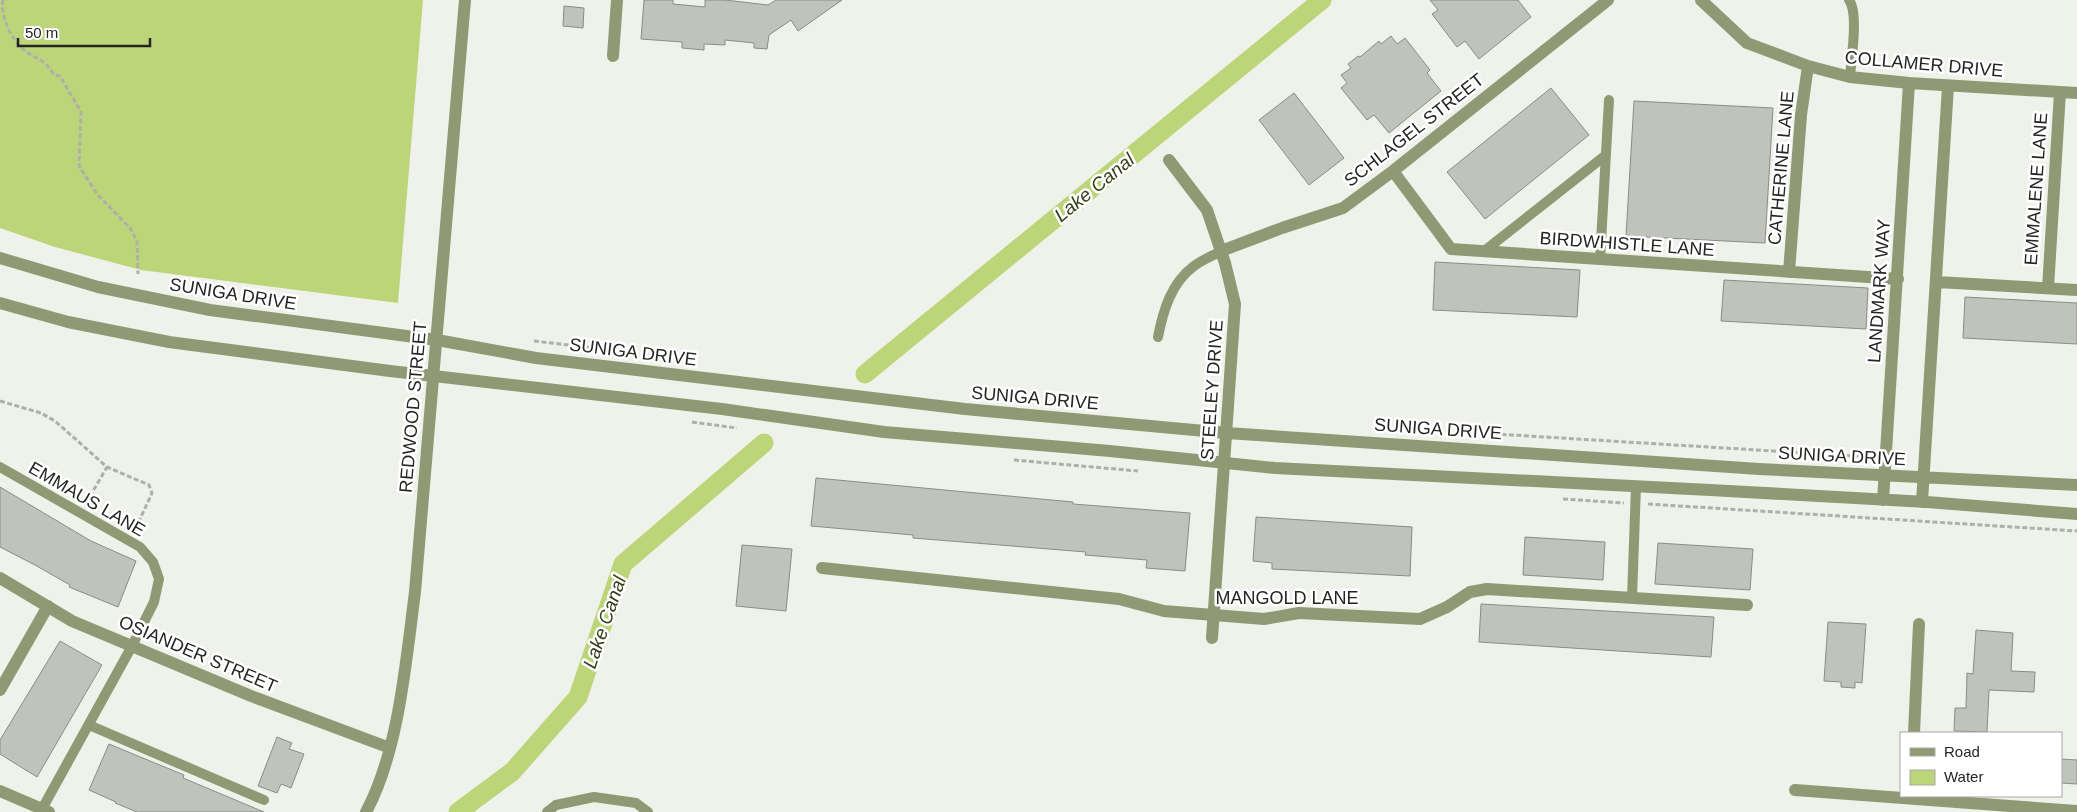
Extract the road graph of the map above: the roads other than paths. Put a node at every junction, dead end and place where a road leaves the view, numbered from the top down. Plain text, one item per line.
1 (466, 0) edge
2 (617, 0) edge
3 (1608, 0) edge
4 (1700, 0) edge
5 (1849, 0) edge
6 (613, 56) dead end
7 (1808, 66) junction
8 (1850, 76) junction
9 (1909, 84) junction
10 (1948, 86) junction
11 (2060, 92) junction
12 (2077, 93) edge
13 (1609, 100) dead end
14 (1606, 155) junction
15 (1169, 160) dead end
16 (1393, 171) junction
17 (1221, 250) junction
18 (1483, 252) junction
19 (0, 258) edge
20 (1600, 260) junction
21 (1789, 272) junction
22 (1898, 279) junction
23 (1936, 282) junction
24 (2048, 288) junction
25 (2077, 290) edge
26 (0, 303) edge
27 (1158, 337) dead end
28 (437, 340) junction
29 (432, 376) junction
30 (1226, 433) junction
31 (1224, 464) junction
32 (0, 468) edge
33 (1884, 476) junction
34 (1924, 478) junction
35 (1636, 486) junction
36 (2077, 486) edge
37 (1883, 500) junction
38 (1922, 502) junction
39 (2077, 514) edge
40 (822, 568) dead end
41 (0, 578) edge
42 (1632, 598) junction
43 (48, 606) junction
44 (1747, 606) dead end
45 (1213, 615) junction
46 (1919, 624) dead end
47 (1212, 638) dead end
48 (132, 646) junction
49 (0, 690) edge
50 (89, 725) junction
51 (1914, 732) edge
52 (390, 748) junction
53 (1795, 790) dead end
54 (0, 791) edge
55 (1900, 796) edge
56 (1910, 797) edge
57 (264, 800) dead end
58 (46, 810) edge
59 (2077, 811) edge
60 (366, 812) edge
61 (547, 812) edge
62 (648, 812) edge
63 (1909, 812) edge

1 - 28 street, REDWOOD STREET
2 - 6 street
3 - 16 street, SCHLAGEL STREET
4 - 7 street, COLLAMER DRIVE
5 - 8 lane
7 - 8 street, COLLAMER DRIVE
7 - 21 street, CATHERINE LANE
8 - 9 street, COLLAMER DRIVE
9 - 10 street, COLLAMER DRIVE
9 - 22 street, LANDMARK WAY
10 - 11 street, COLLAMER DRIVE
10 - 23 street
11 - 12 street, COLLAMER DRIVE
11 - 24 street, EMMALENE LANE
13 - 14 lane
14 - 18 lane
14 - 20 lane
15 - 17 street, STEELEY DRIVE
16 - 17 street, SCHLAGEL STREET
16 - 18 street, BIRDWHISTLE LANE
17 - 27 lane
17 - 30 street, STEELEY DRIVE
18 - 20 street, BIRDWHISTLE LANE
19 - 28 street, SUNIGA DRIVE
20 - 21 street, BIRDWHISTLE LANE
21 - 22 street, BIRDWHISTLE LANE
22 - 33 street, LANDMARK WAY
23 - 24 street
23 - 34 street
24 - 25 street
26 - 29 street
28 - 29 street, REDWOOD STREET
28 - 30 street, SUNIGA DRIVE
29 - 31 street
29 - 52 street, REDWOOD STREET
30 - 31 street, STEELEY DRIVE
30 - 33 street, SUNIGA DRIVE
31 - 35 street
31 - 45 street, STEELEY DRIVE
32 - 48 lane, EMMAUS LANE
33 - 34 street, SUNIGA DRIVE
33 - 37 street, LANDMARK WAY
34 - 36 street, SUNIGA DRIVE
34 - 38 street
35 - 37 street
35 - 42 lane
37 - 38 street
38 - 39 street
40 - 45 street, MANGOLD LANE
41 - 43 street, OSIANDER STREET
42 - 44 street, MANGOLD LANE
42 - 45 street, MANGOLD LANE
43 - 48 street, OSIANDER STREET
43 - 49 street
45 - 47 street, STEELEY DRIVE
46 - 51 street
48 - 50 lane, EMMAUS LANE
48 - 52 street, OSIANDER STREET
50 - 57 lane
50 - 58 lane, EMMAUS LANE
52 - 60 street, REDWOOD STREET
53 - 55 street
54 - 58 street
56 - 59 street
56 - 63 street
61 - 62 lane

